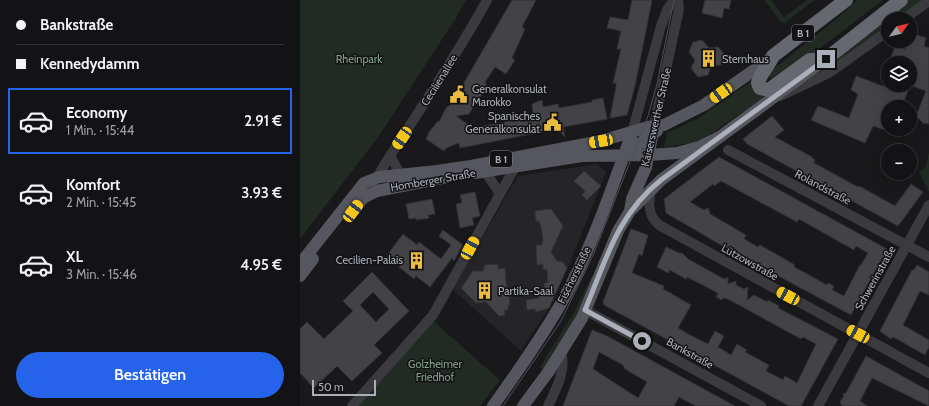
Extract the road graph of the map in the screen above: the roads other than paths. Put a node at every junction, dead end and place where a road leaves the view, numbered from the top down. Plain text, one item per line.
1 (487, 0) edge
2 (674, 0) edge
3 (678, 0) edge
4 (846, 0) edge
5 (901, 0) edge
6 (929, 1) edge
7 (914, 12) edge
8 (881, 36) edge
9 (773, 56) junction
10 (826, 59) junction
11 (775, 98) junction
12 (657, 128) junction
13 (632, 133) junction
14 (719, 137) junction
15 (728, 150) dead end
16 (624, 155) junction
17 (649, 155) junction
18 (389, 157) junction
19 (515, 168) junction
20 (485, 171) junction
21 (400, 174) junction
22 (378, 177) junction
23 (364, 183) junction
24 (652, 187) junction
25 (500, 194) junction
26 (363, 198) junction
27 (929, 205) edge
28 (630, 211) junction
29 (907, 245) junction
30 (929, 257) edge
31 (300, 264) edge
32 (300, 276) edge
33 (585, 310) junction
34 (858, 334) junction
35 (561, 353) junction
36 (929, 373) edge
37 (352, 406) edge
38 (493, 406) edge
39 (523, 406) edge
40 (548, 406) edge
41 (761, 406) edge
42 (818, 406) edge

1 - 18 street, Cecilienallee
2 - 13 street, Kaiserswerther Straße
3 - 12 street, Kaiserswerther Straße
4 - 9 highway, B 1
5 - 10 highway, B 1
6 - 7 street
8 - 11 street
9 - 10 highway
9 - 12 main road, B 1
10 - 11 main road, B 1
11 - 14 main road, B 1
12 - 13 main road, B 1
12 - 16 main road
12 - 17 main road, Kaiserswerther Straße
13 - 16 main road, Fischerstraße
13 - 21 main road, Homberger Straße / B 1
14 - 17 main road, B 1
14 - 24 main road, B 1
15 - 29 street, Rolandstraße
16 - 17 main road, B 1
16 - 19 main road, Homberger Straße / B 1
16 - 38 main road, Fischerstraße
17 - 28 main road, Kaiserswerther Straße
18 - 21 street
18 - 22 street, Cecilienallee
18 - 23 street, Cecilienallee
19 - 20 main road, Homberger Straße / B 1
19 - 25 street
20 - 25 street
20 - 26 main road, Homberger Straße / B 1
21 - 22 main road, B 1
22 - 23 main road, B 1
22 - 26 street, Cecilienallee
23 - 31 main road, Cecilienallee / B 1
24 - 28 main road, B 1
24 - 34 street, Lützowstraße
25 - 37 street
26 - 32 main road, Cecilienallee / B 1
27 - 29 street
28 - 33 main road, Kaiserswerther Straße
29 - 30 street, Rolandstraße
29 - 34 street, Schwerinstraße
33 - 35 main road, Kaiserswerther Straße
33 - 41 street, Bankstraße
34 - 36 street, Lützowstraße
34 - 42 street, Schwerinstraße
35 - 39 main road
35 - 40 street, Kaiserswerther Straße

